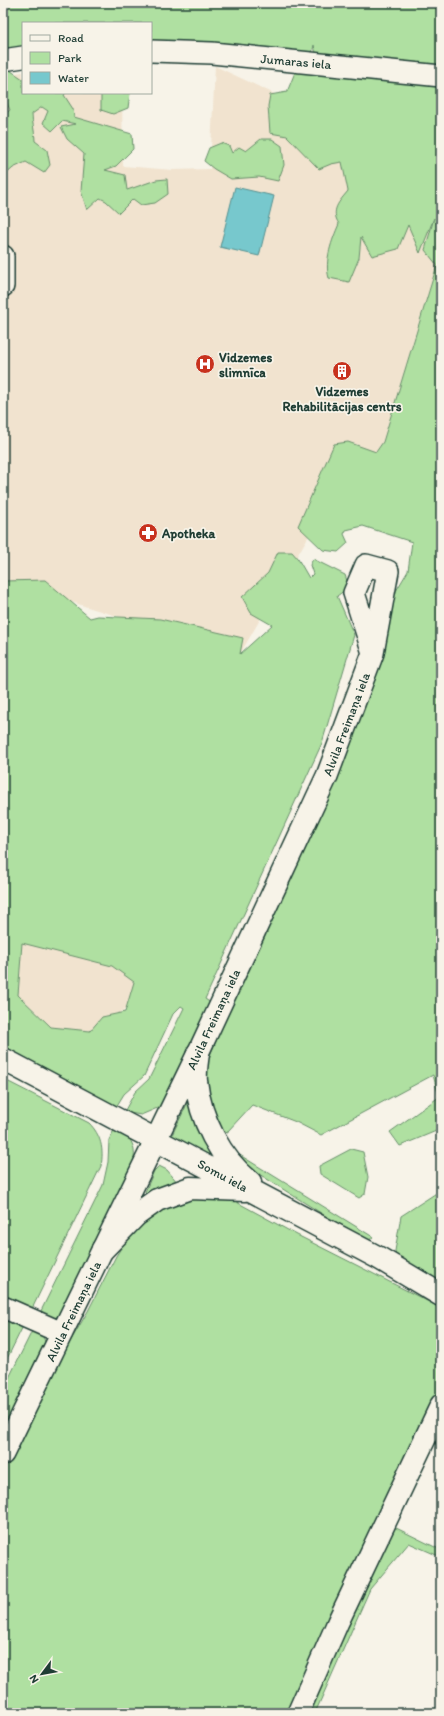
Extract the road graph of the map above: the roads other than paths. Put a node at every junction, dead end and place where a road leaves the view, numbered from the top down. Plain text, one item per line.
1 (152, 51) edge
2 (22, 57) edge
3 (3, 60) edge
4 (441, 76) edge
5 (3, 256) edge
6 (3, 286) edge
7 (373, 653) junction
8 (198, 1053) junction
9 (3, 1059) edge
10 (156, 1140) junction
11 (250, 1190) junction
12 (292, 1214) junction
13 (103, 1249) junction
14 (441, 1295) edge
15 (3, 1307) edge
16 (62, 1333) junction
17 (441, 1405) edge
18 (3, 1454) edge
19 (298, 1713) edge

1 - 4 street, Jumaras iela
2 - 3 street
5 - 6 street
7 - 7 street, Alvila Freimaņa iela
7 - 8 street, Alvila Freimaņa iela
8 - 10 street, Alvila Freimaņa iela
8 - 12 main road
9 - 10 main road, Somu iela
10 - 11 main road, Somu iela
10 - 13 street, Alvila Freimaņa iela
11 - 12 main road, Somu iela
11 - 13 main road
12 - 14 main road, Somu iela
13 - 16 street, Alvila Freimaņa iela
15 - 16 street
16 - 18 street, Alvila Freimaņa iela
17 - 19 street

